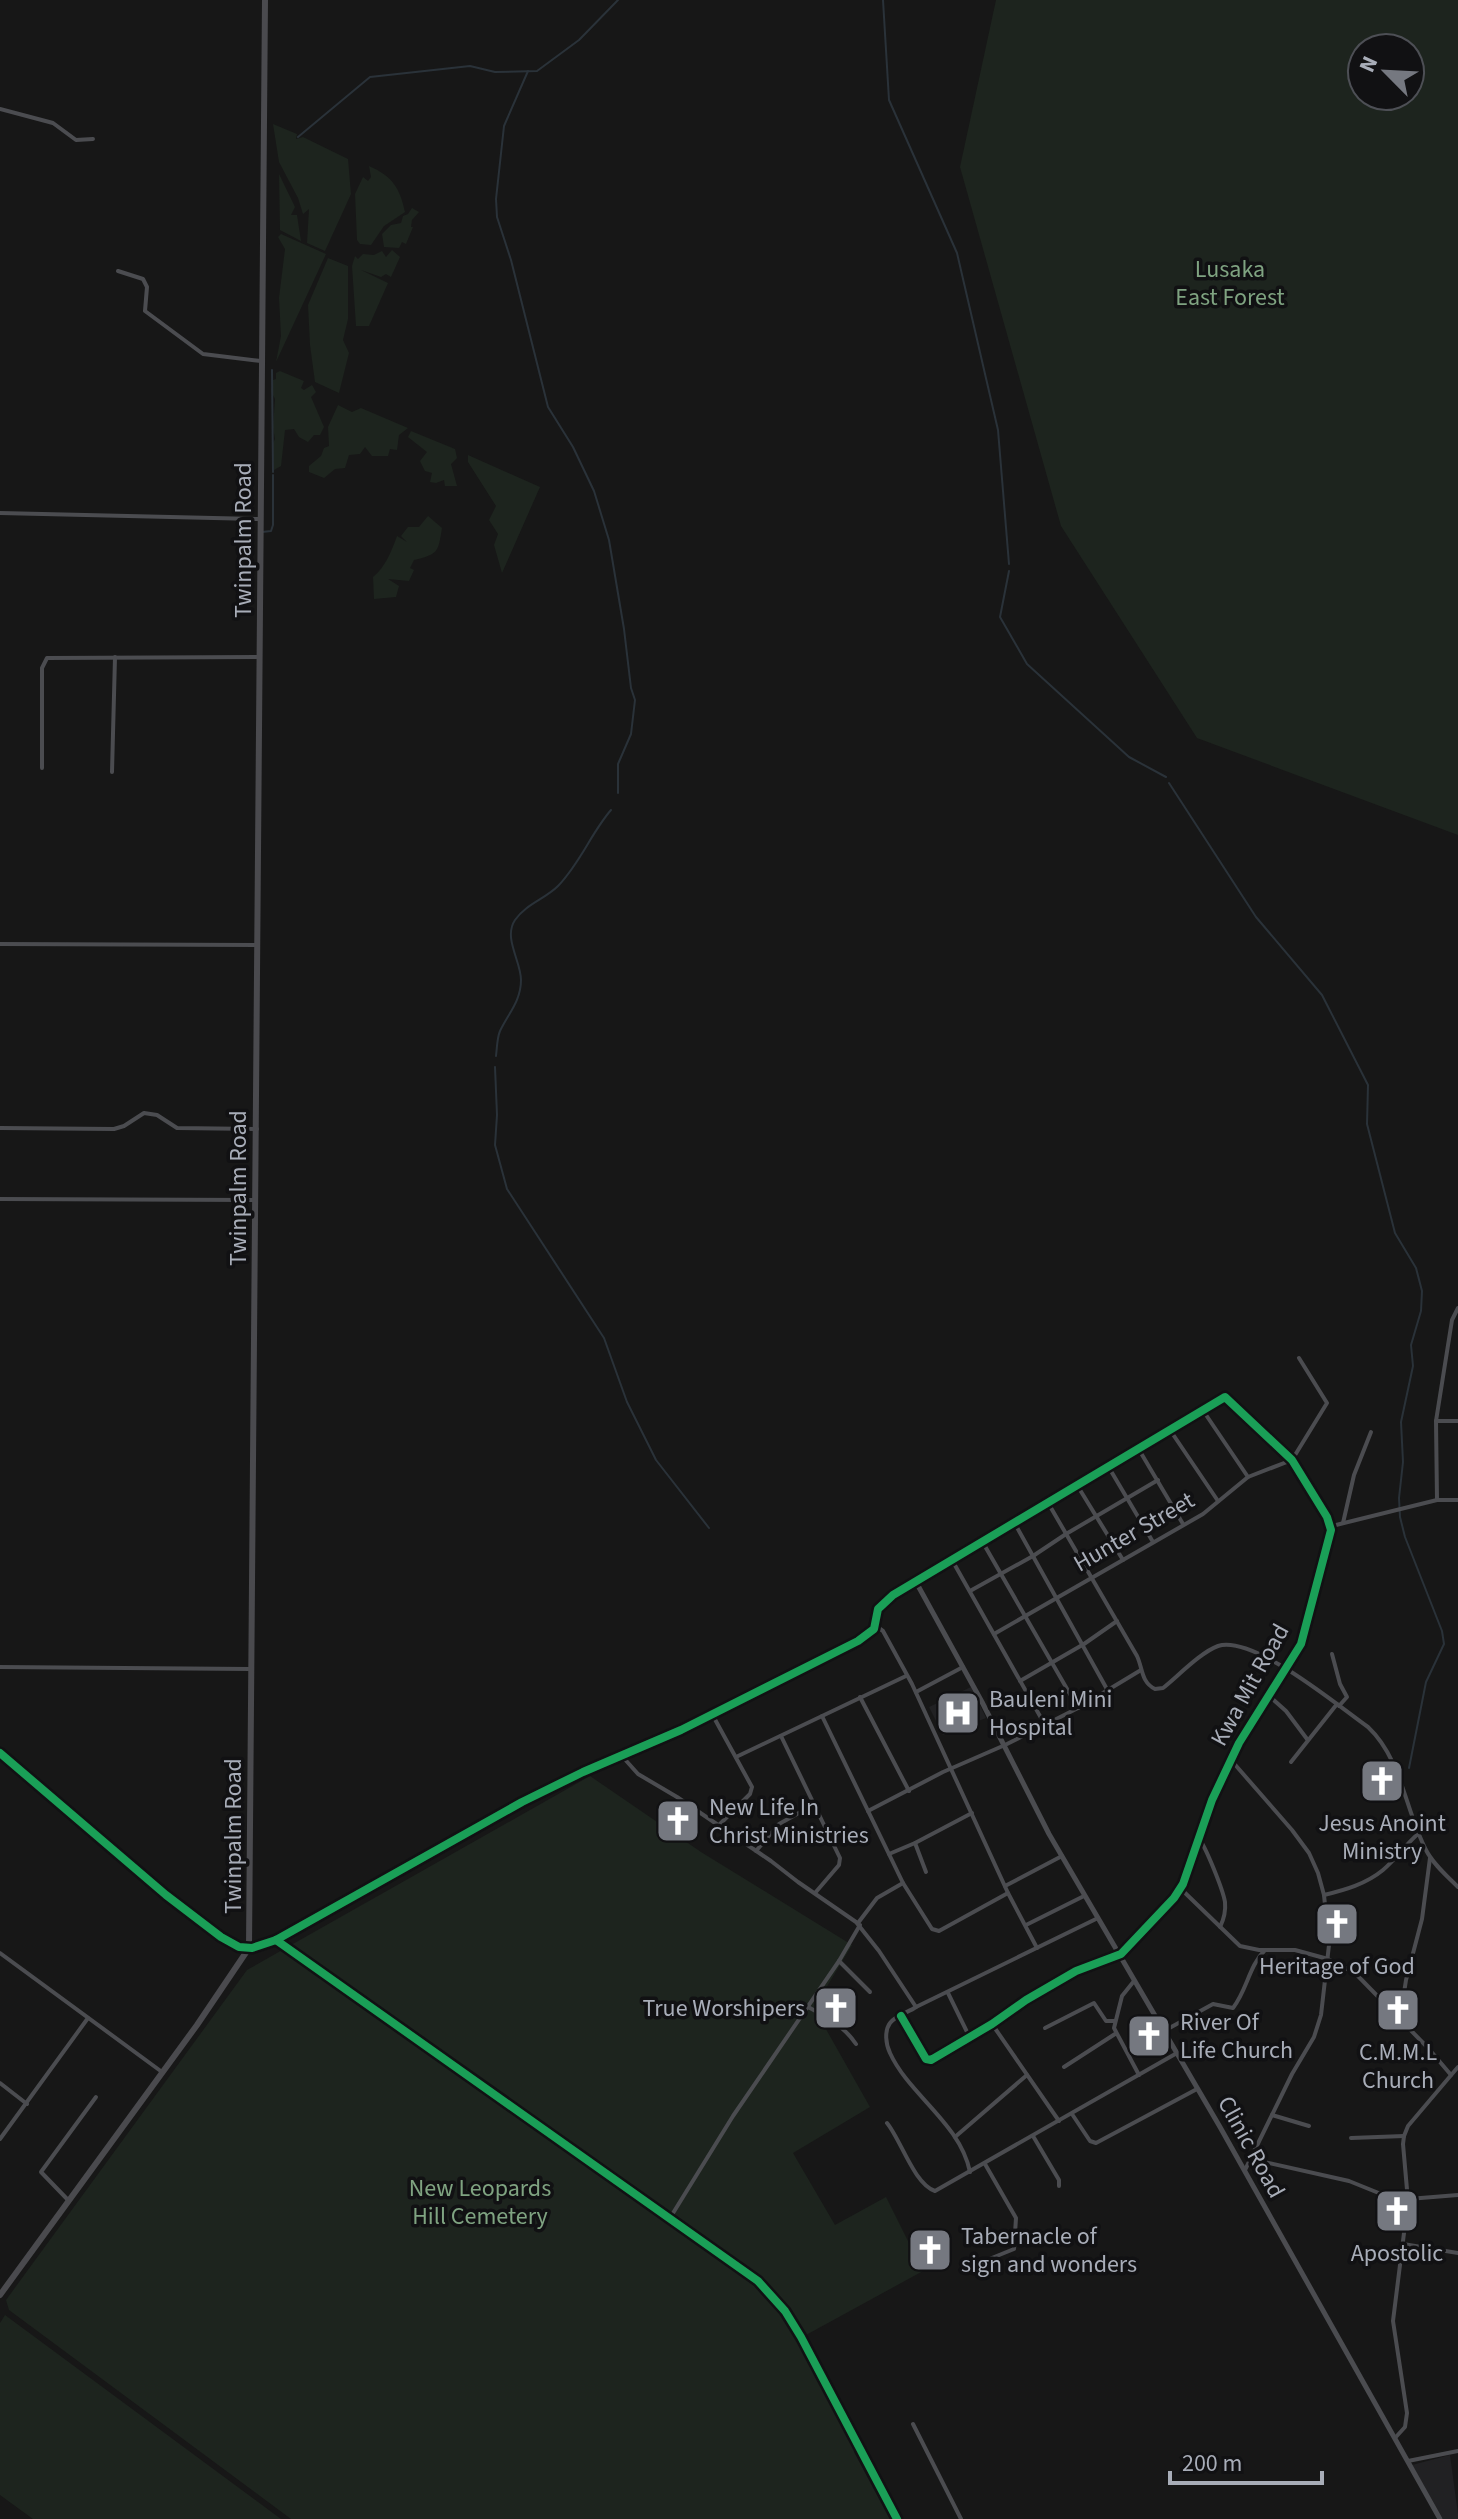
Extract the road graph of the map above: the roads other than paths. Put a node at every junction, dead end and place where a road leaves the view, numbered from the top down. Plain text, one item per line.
1 (265, 0) edge
2 (0, 109) edge
3 (93, 139) dead end
4 (118, 271) dead end
5 (263, 361) junction
6 (0, 513) edge
7 (259, 519) junction
8 (115, 657) junction
9 (261, 657) junction
10 (42, 768) dead end
11 (112, 772) dead end
12 (0, 944) edge
13 (258, 945) junction
14 (0, 1128) edge
15 (257, 1129) junction
16 (0, 1199) edge
17 (256, 1200) junction
18 (1458, 1308) edge
19 (1299, 1358) dead end
20 (1202, 1409) junction
21 (1436, 1421) junction
22 (1458, 1421) edge
23 (1169, 1429) junction
24 (1371, 1432) dead end
25 (1138, 1448) junction
26 (1292, 1460) junction
27 (1108, 1466) junction
28 (1248, 1477) junction
29 (1158, 1480) junction
30 (1077, 1485) junction
31 (1126, 1499) junction
32 (1437, 1500) junction
33 (1458, 1500) edge
34 (1047, 1501) junction
35 (1218, 1501) junction
36 (1095, 1517) junction
37 (1014, 1522) junction
38 (1343, 1523) junction
39 (1183, 1524) junction
40 (1331, 1526) junction
41 (1066, 1534) junction
42 (982, 1541) junction
43 (1153, 1542) junction
44 (1033, 1556) junction
45 (952, 1560) junction
46 (1123, 1560) junction
47 (1001, 1574) junction
48 (1091, 1578) junction
49 (916, 1582) junction
50 (970, 1591) junction
51 (1057, 1599) junction
52 (1025, 1616) junction
53 (1117, 1621) junction
54 (876, 1626) junction
55 (994, 1634) junction
56 (1084, 1644) junction
57 (1332, 1654) dead end
58 (1052, 1662) junction
59 (0, 1667) edge
60 (964, 1667) junction
61 (1286, 1668) junction
62 (252, 1669) junction
63 (1141, 1670) junction
64 (906, 1676) junction
65 (1020, 1681) junction
66 (1108, 1691) junction
67 (916, 1692) junction
68 (1268, 1695) junction
69 (860, 1697) junction
70 (1338, 1705) junction
71 (1078, 1708) junction
72 (712, 1714) junction
73 (822, 1716) junction
74 (1045, 1725) junction
75 (781, 1736) junction
76 (1307, 1739) junction
77 (1005, 1745) junction
78 (0, 1753) edge
79 (621, 1755) junction
80 (736, 1757) junction
81 (1231, 1760) junction
82 (1291, 1762) dead end
83 (950, 1769) junction
84 (909, 1791) junction
85 (815, 1804) junction
86 (868, 1811) junction
87 (972, 1813) junction
88 (718, 1826) junction
89 (1419, 1833) junction
90 (1198, 1837) junction
91 (915, 1843) junction
92 (756, 1851) junction
93 (889, 1854) junction
94 (1062, 1856) junction
95 (1430, 1858) junction
96 (926, 1872) dead end
97 (1458, 1878) edge
98 (1450, 1879) junction
99 (903, 1883) junction
100 (1005, 1886) junction
101 (1458, 1887) edge
102 (1181, 1889) junction
103 (815, 1893) junction
104 (1008, 1893) junction
105 (1324, 1895) junction
106 (1084, 1896) junction
107 (1098, 1918) junction
108 (859, 1924) junction
109 (1025, 1926) junction
110 (1220, 1927) junction
111 (276, 1940) junction
112 (249, 1948) junction
113 (1037, 1948) junction
114 (1265, 1950) junction
115 (0, 1953) edge
116 (1121, 1954) junction
117 (1328, 1959) junction
118 (839, 1961) junction
119 (1135, 1980) junction
120 (870, 1992) dead end
121 (948, 1993) junction
122 (808, 2007) junction
123 (916, 2007) junction
124 (901, 2016) junction
125 (88, 2018) junction
126 (1400, 2019) junction
127 (1115, 2021) junction
128 (992, 2024) junction
129 (1045, 2028) dead end
130 (1164, 2031) junction
131 (1115, 2034) junction
132 (970, 2038) junction
133 (856, 2044) dead end
134 (1177, 2053) junction
135 (1064, 2067) dead end
136 (1458, 2067) edge
137 (162, 2072) junction
138 (1027, 2075) junction
139 (1139, 2075) junction
140 (1451, 2075) junction
141 (0, 2083) edge
142 (1198, 2089) junction
143 (96, 2097) dead end
144 (27, 2104) junction
145 (1072, 2114) junction
146 (1272, 2115) junction
147 (1060, 2121) junction
148 (887, 2123) dead end
149 (1309, 2126) dead end
150 (1033, 2136) junction
151 (1404, 2136) junction
152 (955, 2137) junction
153 (1351, 2138) dead end
154 (0, 2139) edge
155 (1250, 2159) junction
156 (985, 2164) junction
157 (1245, 2170) junction
158 (970, 2172) junction
159 (1059, 2186) dead end
160 (1458, 2195) edge
161 (69, 2201) junction
162 (1408, 2201) junction
163 (670, 2218) junction
164 (1403, 2244) junction
165 (1458, 2253) edge
166 (973, 2270) dead end
167 (0, 2295) edge
168 (913, 2424) dead end
169 (1395, 2438) junction
170 (1458, 2451) edge
171 (1408, 2461) junction
172 (897, 2519) edge
173 (961, 2519) edge
174 (1440, 2519) edge

1 - 5 main road, Twinpalm Road
2 - 3 street
4 - 5 street
5 - 7 main road, Twinpalm Road
6 - 7 street
7 - 9 main road, Twinpalm Road
8 - 9 street
8 - 10 street
8 - 11 street
9 - 13 main road, Twinpalm Road
12 - 13 street
13 - 15 main road, Twinpalm Road
14 - 15 street
15 - 17 main road, Twinpalm Road
16 - 17 street
17 - 62 main road, Twinpalm Road
18 - 21 street
19 - 26 street
20 - 23 street
20 - 26 street
20 - 28 street
21 - 22 street
21 - 32 street
23 - 25 street
23 - 35 street
24 - 38 street
25 - 27 street
25 - 29 street
26 - 28 street, Hunter Street
26 - 40 street
27 - 30 street
27 - 31 street
28 - 35 street, Hunter Street
29 - 31 street
29 - 39 street
30 - 34 street
30 - 36 street
31 - 36 street
31 - 43 street
32 - 33 street
32 - 38 street
34 - 37 street
34 - 41 street
35 - 39 street, Hunter Street
36 - 41 street
36 - 46 street
37 - 42 street
37 - 44 street
38 - 40 street
39 - 43 street, Hunter Street
40 - 61 street, Kwa Mit Road
41 - 44 street
41 - 48 street
42 - 45 street
42 - 47 street
43 - 46 street, Hunter Street
44 - 47 street
44 - 51 street
45 - 49 street
45 - 50 street
46 - 48 street, Hunter Street
47 - 50 street
47 - 52 street
48 - 51 street, Hunter Street
48 - 53 street
49 - 54 street
49 - 60 street, Clinic Road
50 - 55 street
51 - 52 street, Hunter Street
51 - 56 street
52 - 55 street, Hunter Street
52 - 58 street
53 - 56 street
53 - 63 street
54 - 64 street
54 - 72 street
55 - 65 street
56 - 58 street
56 - 66 street
57 - 70 street
58 - 65 street
58 - 71 street
59 - 62 street
60 - 67 street
60 - 77 street, Clinic Road
61 - 63 street
61 - 68 street, Kwa Mit Road
61 - 70 street
62 - 112 main road, Twinpalm Road
63 - 66 street
64 - 67 street
64 - 69 street
65 - 74 street
66 - 71 street
67 - 83 street
68 - 76 street
68 - 81 street, Kwa Mit Road
69 - 73 street
69 - 84 street
70 - 76 street
70 - 89 street
71 - 74 street
72 - 79 street
72 - 80 street
73 - 75 street
73 - 86 street
74 - 77 street
75 - 80 street
75 - 85 street
76 - 82 street
77 - 83 street
77 - 94 street, Clinic Road
78 - 112 street
79 - 88 street
79 - 111 street
80 - 88 street
81 - 90 street, Kwa Mit Road
81 - 105 street
83 - 84 street
83 - 87 street
84 - 86 street
85 - 92 street
85 - 103 street
86 - 93 street
87 - 91 street
87 - 100 street
88 - 92 street
89 - 95 street
89 - 105 street
90 - 102 street, Kwa Mit Road
90 - 110 street
91 - 93 street
91 - 96 street
92 - 103 street
93 - 99 street
94 - 100 street
94 - 106 street, Clinic Road
95 - 98 street
95 - 126 street
97 - 98 street
98 - 101 street
99 - 104 street
99 - 108 street
100 - 104 street
102 - 110 street
102 - 116 street, Kwa Mit Road
103 - 108 street
104 - 109 street
105 - 117 street
106 - 107 street, Clinic Road
106 - 109 street
107 - 113 street
107 - 116 street, Clinic Road
108 - 118 street
108 - 123 street
109 - 113 street
110 - 114 street
111 - 112 street
111 - 163 street
112 - 137 main road, Twinpalm Road
113 - 121 street
114 - 117 street
114 - 130 street
115 - 125 street
116 - 119 street, Clinic Road
116 - 128 street
117 - 126 street
117 - 146 street
118 - 120 street
118 - 122 street
119 - 127 street
119 - 130 street, Clinic Road
121 - 123 street
121 - 132 street
122 - 133 street
122 - 163 street
123 - 124 street
124 - 132 street
124 - 152 street
125 - 137 street
125 - 144 street
126 - 140 street
127 - 129 street
127 - 131 street
128 - 132 street
128 - 138 street
130 - 134 street, Clinic Road
131 - 135 street
131 - 139 street
134 - 139 street
134 - 142 street, Clinic Road
136 - 140 street
137 - 161 main road, Twinpalm Road
138 - 147 street
138 - 152 street
139 - 145 street
140 - 151 street
141 - 144 street
142 - 145 street
142 - 157 street, Clinic Road
143 - 161 street
144 - 154 street
145 - 147 street
146 - 149 street
146 - 155 street
147 - 150 street
148 - 158 street
150 - 156 street
150 - 159 street
151 - 153 street
151 - 162 street
152 - 158 street
155 - 157 street
155 - 162 street
156 - 158 street
156 - 166 street
157 - 169 street, Clinic Road
160 - 162 street
161 - 167 main road, Twinpalm Road
162 - 164 street
163 - 172 street
164 - 165 street
164 - 169 street
168 - 173 street
169 - 171 street, Clinic Road
170 - 171 street
171 - 174 street, Clinic Road

